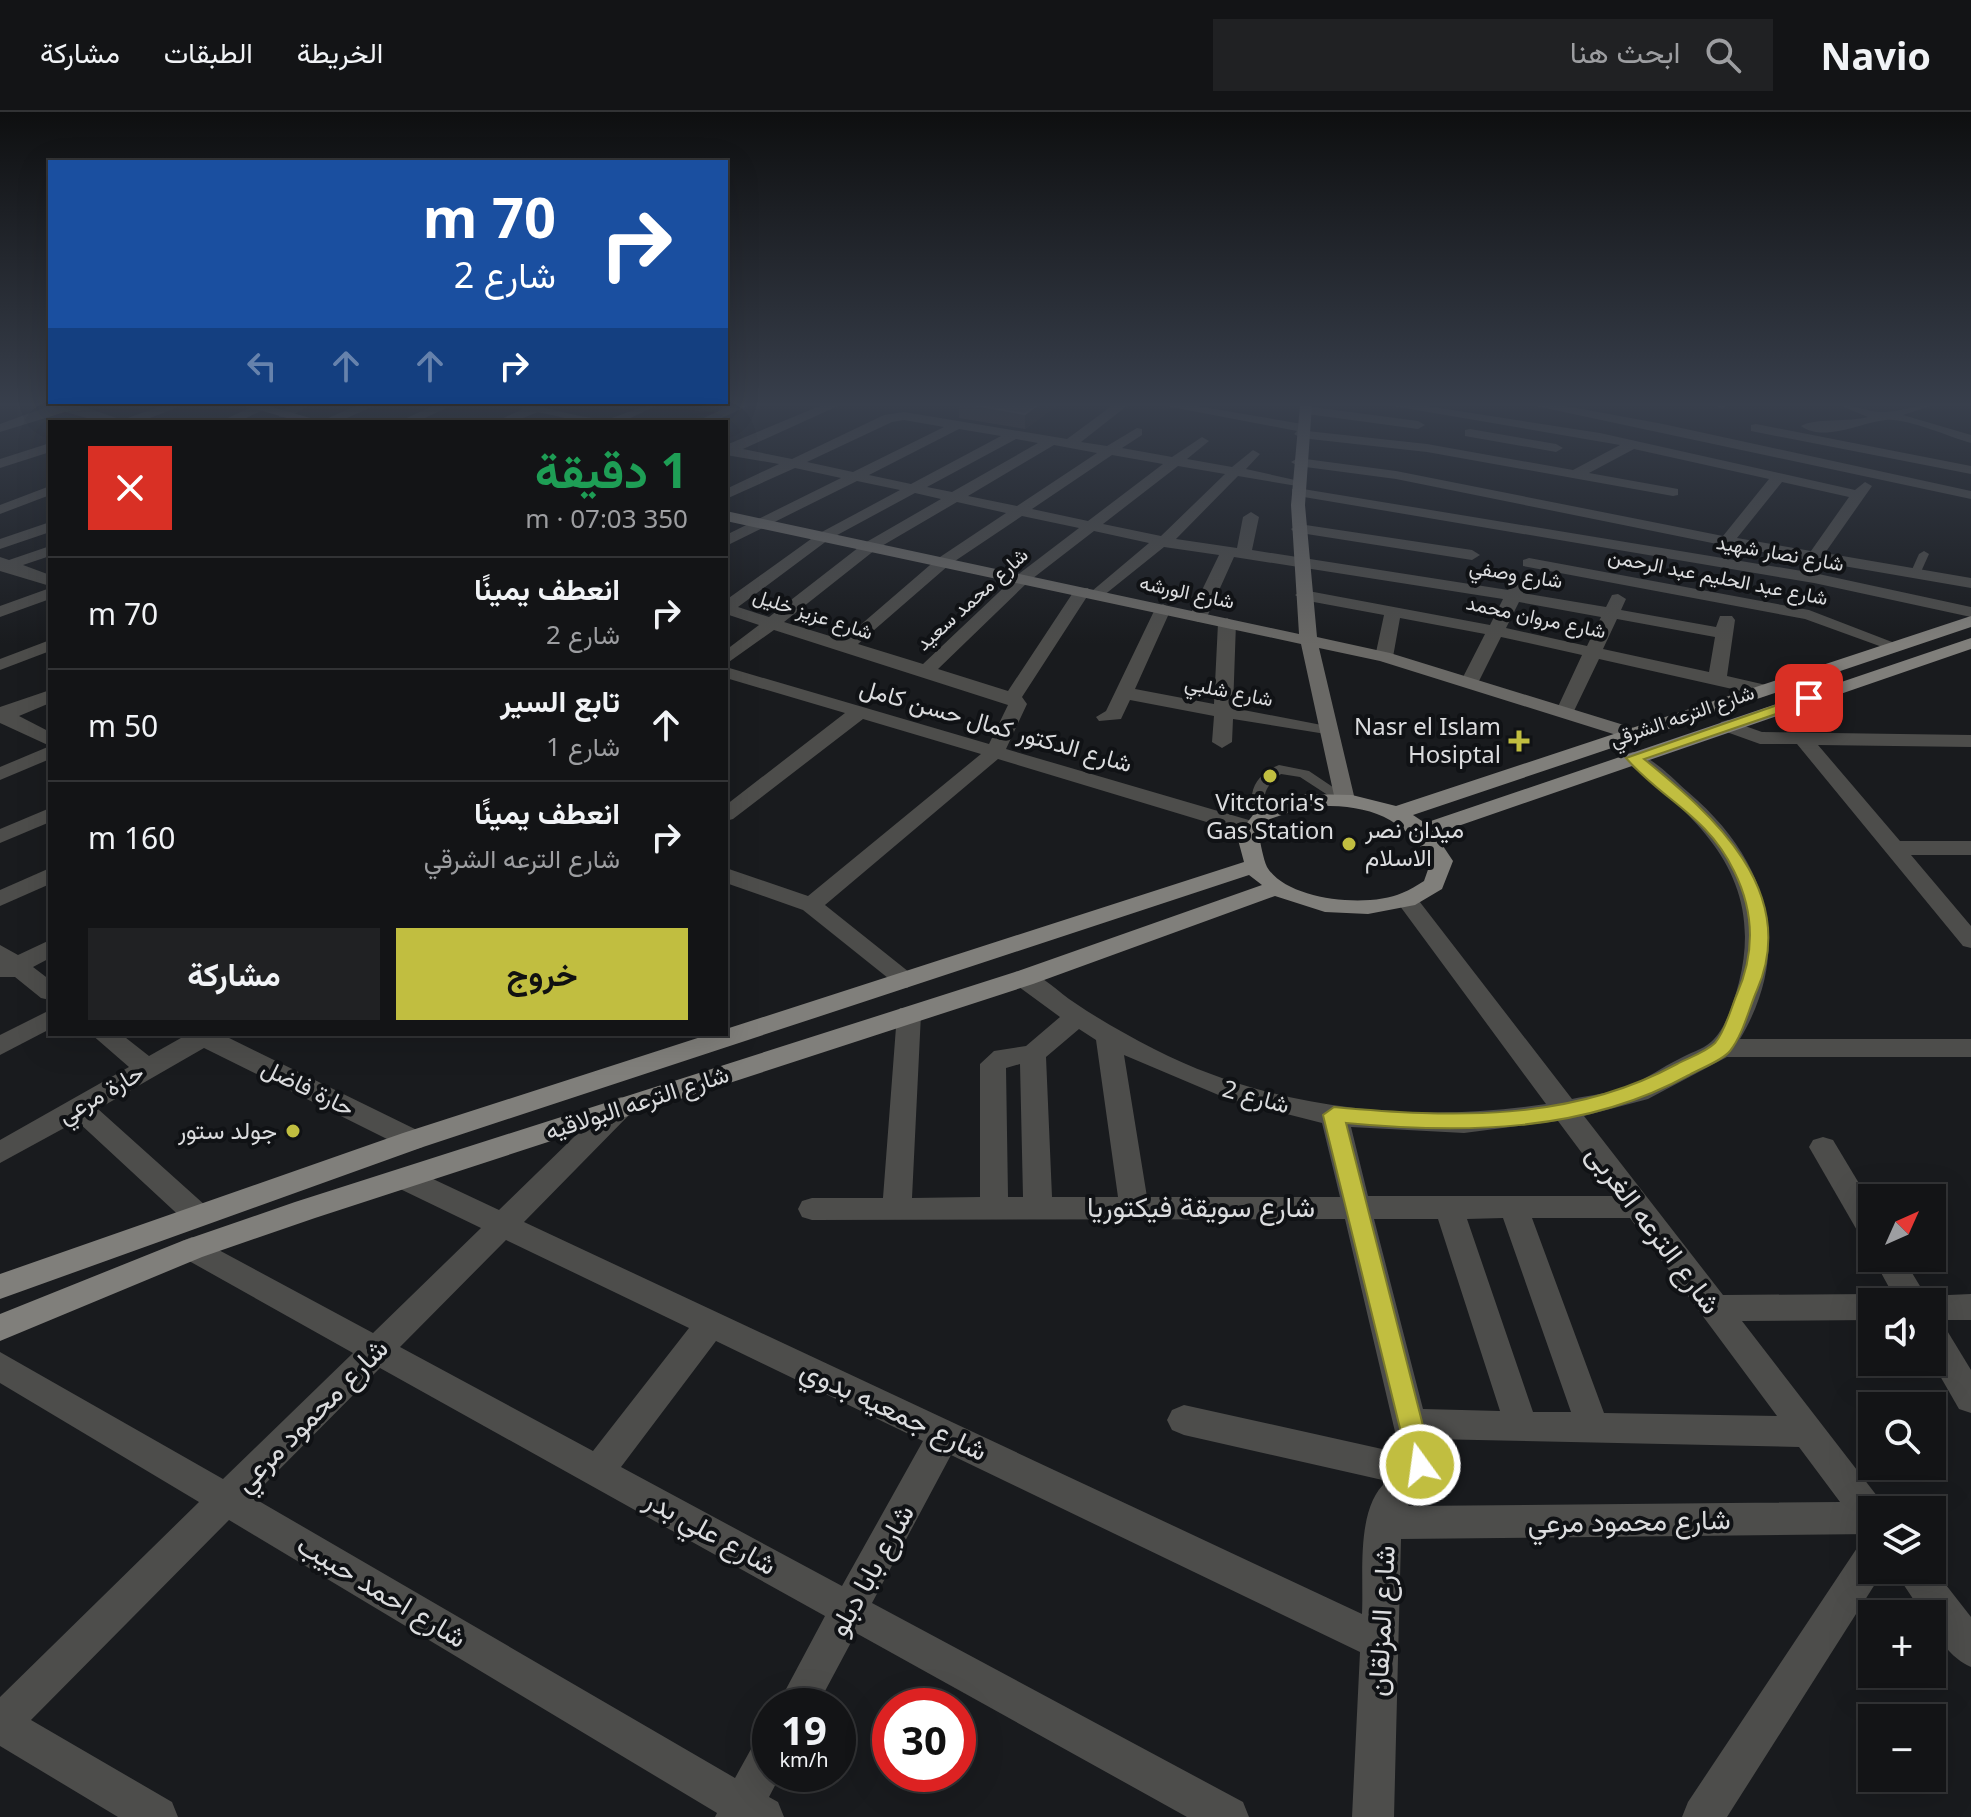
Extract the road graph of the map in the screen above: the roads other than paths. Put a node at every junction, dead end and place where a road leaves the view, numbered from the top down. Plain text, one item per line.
1 (749, 485) edge
2 (841, 485) edge
3 (889, 485) edge
4 (920, 485) edge
5 (978, 485) edge
6 (1060, 485) edge
7 (1146, 485) edge
8 (1221, 485) edge
9 (1287, 485) edge
10 (1443, 485) edge
11 (1630, 485) edge
12 (1667, 485) edge
13 (1725, 485) edge
14 (1772, 485) edge
15 (1822, 485) edge
16 (1923, 485) edge
17 (1297, 487) junction
18 (912, 489) junction
19 (48, 491) edge
20 (1673, 492) junction
21 (728, 494) edge
22 (1971, 495) edge
23 (0, 498) edge
24 (955, 498) junction
25 (17, 503) junction
26 (1557, 508) junction
27 (0, 510) edge
28 (1020, 511) junction
29 (728, 516) edge
30 (1251, 517) dead end
31 (1610, 518) junction
32 (762, 523) junction
33 (1092, 526) junction
34 (48, 528) edge
35 (1299, 529) junction
36 (1545, 533) junction
37 (823, 537) junction
38 (728, 540) edge
39 (1162, 541) junction
40 (1727, 541) junction
41 (1598, 542) junction
42 (0, 544) edge
43 (869, 547) junction
44 (48, 552) edge
45 (1235, 554) junction
46 (1924, 554) dead end
47 (1472, 555) dead end
48 (1814, 557) junction
49 (943, 562) junction
50 (1301, 562) junction
51 (1529, 563) junction
52 (3, 565) edge
53 (1627, 573) junction
54 (1915, 574) junction
55 (1427, 576) junction
56 (1022, 579) junction
57 (48, 580) edge
58 (1971, 583) edge
59 (48, 594) edge
60 (1090, 594) junction
61 (1303, 595) junction
62 (1514, 596) junction
63 (1730, 598) junction
64 (728, 608) edge
65 (1163, 609) junction
66 (728, 610) edge
67 (1393, 611) junction
68 (0, 612) edge
69 (1614, 612) junction
70 (1971, 612) edge
71 (1417, 615) junction
72 (1198, 617) junction
73 (1971, 621) edge
74 (1227, 623) junction
75 (770, 624) junction
76 (1496, 631) junction
77 (1723, 633) junction
78 (1305, 640) junction
79 (1971, 643) edge
80 (48, 646) edge
81 (845, 647) junction
82 (1896, 647) junction
83 (1594, 652) junction
84 (728, 657) edge
85 (1384, 657) junction
86 (0, 665) edge
87 (925, 672) junction
88 (728, 673) edge
89 (1717, 679) junction
90 (1470, 681) junction
91 (1759, 689) junction
92 (1125, 693) junction
93 (48, 697) edge
94 (1012, 698) junction
95 (1565, 711) junction
96 (1223, 712) junction
97 (858, 713) junction
98 (1, 715) edge
99 (1106, 717) dead end
100 (1728, 726) junction
101 (1325, 731) junction
102 (48, 739) edge
103 (1804, 741) junction
104 (1971, 741) edge
105 (1222, 742) dead end
106 (1633, 746) junction
107 (995, 752) junction
108 (48, 753) edge
109 (0, 774) edge
110 (1345, 800) junction
111 (728, 813) edge
112 (1394, 814) junction
113 (48, 815) edge
114 (1257, 822) junction
115 (1422, 831) junction
116 (0, 837) edge
117 (1890, 848) junction
118 (1971, 848) edge
119 (1255, 866) junction
120 (48, 876) edge
121 (728, 876) edge
122 (1278, 887) junction
123 (0, 899) edge
124 (1408, 902) junction
125 (811, 905) junction
126 (1971, 941) edge
127 (48, 949) edge
128 (5, 964) edge
129 (1024, 978) junction
130 (907, 980) junction
131 (48, 991) edge
132 (909, 1014) junction
133 (1075, 1018) junction
134 (48, 1019) edge
135 (107, 1036) edge
136 (204, 1036) edge
137 (208, 1036) edge
138 (1109, 1039) junction
139 (0, 1046) edge
140 (1722, 1048) junction
141 (1969, 1051) edge
142 (1033, 1054) junction
143 (147, 1068) junction
144 (79, 1107) junction
145 (621, 1107) junction
146 (1565, 1111) junction
147 (1334, 1115) junction
148 (413, 1140) junction
149 (1823, 1147) dead end
150 (0, 1153) edge
151 (406, 1179) junction
152 (1356, 1207) junction
153 (1449, 1207) junction
154 (1513, 1207) junction
155 (1638, 1207) junction
156 (1858, 1207) edge
157 (897, 1208) junction
158 (994, 1208) junction
159 (1038, 1208) junction
160 (1134, 1208) junction
161 (812, 1209) dead end
162 (196, 1214) junction
163 (503, 1225) junction
164 (192, 1249) junction
165 (0, 1287) edge
166 (1858, 1307) edge
167 (1946, 1307) edge
168 (1971, 1307) edge
169 (1714, 1308) junction
170 (711, 1323) junction
171 (0, 1328) edge
172 (377, 1350) junction
173 (1946, 1357) edge
174 (0, 1366) edge
175 (1971, 1399) edge
176 (1184, 1420) dead end
177 (1410, 1424) junction
178 (1521, 1426) junction
179 (1593, 1428) junction
180 (1808, 1432) junction
181 (945, 1434) junction
182 (598, 1471) junction
183 (1420, 1473) junction
184 (226, 1499) junction
185 (1858, 1499) edge
186 (1858, 1518) edge
187 (1385, 1523) junction
188 (1858, 1579) edge
189 (1923, 1584) edge
190 (850, 1608) junction
191 (1380, 1642) junction
192 (1971, 1648) edge
193 (806, 1688) edge
194 (0, 1724) edge
195 (755, 1792) edge
196 (747, 1813) edge
197 (157, 1817) edge
198 (1228, 1817) edge
199 (1373, 1817) edge
200 (1703, 1817) edge

1 - 21 street
2 - 32 street
3 - 18 street, شارع وصفي
4 - 18 street
5 - 24 street
6 - 28 street
7 - 33 street, شارع محمد سعيد
8 - 39 street
9 - 17 street, شارع نصار شهيد
10 - 26 street
11 - 20 street
12 - 20 street
13 - 20 street
14 - 40 street
15 - 48 street
16 - 22 street
17 - 35 street
17 - 36 street, شارع نصار شهيد
18 - 24 street, شارع وصفي
18 - 37 street
19 - 25 street
20 - 31 street
20 - 40 street
23 - 25 street
24 - 28 street, شارع وصفي
24 - 43 street
25 - 27 street
26 - 31 street
26 - 36 street
28 - 33 street, شارع وصفي
28 - 49 street
29 - 32 street, شارع الورشه
30 - 45 street
31 - 41 street
32 - 37 street, شارع الورشه
32 - 38 street
33 - 39 street, شارع وصفي
33 - 56 street, شارع محمد سعيد
34 - 42 street
35 - 47 street
35 - 50 street
36 - 41 street, شارع نصار شهيد
36 - 51 street
37 - 43 street, شارع الورشه
37 - 64 street
39 - 45 street, شارع وصفي
39 - 60 street
40 - 48 street
41 - 70 street, شارع نصار شهيد
43 - 49 street, شارع الورشه
43 - 75 street
44 - 52 street
45 - 50 street, شارع وصفي
45 - 72 street
46 - 54 lane
48 - 54 street
49 - 56 street, شارع الورشه
49 - 81 street
50 - 55 street, شارع وصفي
50 - 61 street
51 - 53 street, شارع عبد الحليم عبد الرحمن
51 - 62 street
52 - 57 street
53 - 63 street, شارع عبد الحليم عبد الرحمن
53 - 69 street
54 - 58 street
55 - 62 street, شارع وصفي
55 - 71 street
56 - 60 street, شارع الورشه
56 - 87 street, شارع محمد سعيد
59 - 68 street
60 - 65 street, شارع الورشه
60 - 94 street
61 - 67 street, شارع مروان محمد
61 - 78 street
62 - 69 street, شارع وصفي
62 - 76 street
63 - 77 street
63 - 82 street, شارع عبد الحليم عبد الرحمن
65 - 72 street, شارع الورشه
65 - 92 street
66 - 75 street, شارع عزيز خليل
67 - 71 street, شارع مروان محمد
67 - 85 street
69 - 77 street, شارع وصفي
69 - 83 street
71 - 76 street, شارع مروان محمد
72 - 74 street, شارع الورشه
73 - 82 main road, شارع الترعه الشرقي
74 - 78 street, شارع الورشه
74 - 96 street
75 - 81 street, شارع عزيز خليل
75 - 84 street
76 - 83 street, شارع مروان محمد
76 - 90 street
77 - 89 street
78 - 85 street, شارع الورشه
78 - 101 street
79 - 100 main road, شارع الترعه الشرقي
80 - 86 street
81 - 87 street, شارع عزيز خليل
82 - 91 main road, شارع الترعه الشرقي
83 - 89 street, شارع مروان محمد
83 - 95 street
85 - 90 street, شارع الورشه
87 - 94 street, شارع عزيز خليل
88 - 97 street, شارع الدكتور كمال حسن كامل
89 - 91 street, شارع مروان محمد
90 - 95 street, شارع الورشه
91 - 106 main road, شارع الترعه الشرقي
92 - 96 street, شارع شلبي
92 - 99 street
93 - 98 street
94 - 107 street
95 - 106 street, شارع الورشه
96 - 101 street, شارع شلبي
96 - 105 street
97 - 107 street, شارع الدكتور كمال حسن كامل
97 - 111 street
98 - 102 street
100 - 103 street
100 - 106 main road, شارع الترعه الشرقي
101 - 110 street
103 - 104 street
103 - 117 street
106 - 112 main road, شارع الترعه الشرقي
106 - 115 main road, شارع الترعه الشرقي
106 - 140 street
107 - 114 street, شارع الدكتور كمال حسن كامل
107 - 125 street
108 - 109 street
110 - 112 main road
110 - 114 main road
110 - 114 lane
112 - 115 main road
113 - 116 street
114 - 119 main road
115 - 124 main road
117 - 118 street
117 - 126 street
119 - 122 main road
119 - 130 main road, شارع الترعه البولاقيه
120 - 123 street
121 - 125 street
122 - 124 main road
122 - 129 main road, شارع الترعه البولاقيه
124 - 146 street, شارع الترعه الغربى
125 - 130 street
127 - 128 street
128 - 131 street
129 - 132 main road, شارع الترعه البولاقيه
129 - 133 street, شارع 2
130 - 148 main road, شارع الترعه البولاقيه
132 - 145 main road, شارع الترعه البولاقيه
132 - 157 street
133 - 138 street, شارع 2
133 - 142 street
134 - 139 street
135 - 143 street
136 - 143 street, حارة مرعي
137 - 148 street, حارة فاضل
138 - 147 street, شارع 2
138 - 160 street
140 - 141 street
140 - 146 street, شارع 2
142 - 158 street
142 - 159 street
143 - 144 street, حارة مرعي
144 - 150 street, حارة مرعي
144 - 162 street
145 - 151 main road, شارع الترعه البولاقيه
145 - 163 street, شارع محمود مرعي
146 - 147 street, شارع 2
146 - 155 street, شارع الترعه الغربى
147 - 152 street
148 - 162 main road, شارع الترعه البولاقيه
149 - 156 street
151 - 163 street, شارع جمعيه بدوي
151 - 164 main road, شارع الترعه البولاقيه
152 - 153 street, شارع سويقة فيكتوريا
152 - 160 street, شارع سويقة فيكتوريا
152 - 177 street
153 - 154 street, شارع سويقة فيكتوريا
153 - 178 street
154 - 155 street, شارع سويقة فيكتوريا
154 - 179 street
155 - 169 street, شارع الترعه الغربى
157 - 158 street, شارع سويقة فيكتوريا
157 - 161 street, شارع سويقة فيكتوريا
158 - 159 street, شارع سويقة فيكتوريا
159 - 160 street, شارع سويقة فيكتوريا
162 - 165 main road, شارع الترعه البولاقيه
163 - 170 street, شارع جمعيه بدوي
163 - 172 street, شارع محمود مرعي
164 - 171 main road, شارع الترعه البولاقيه
164 - 172 street, شارع علي بدر
166 - 169 street
167 - 168 street
169 - 180 street, شارع الترعه الغربى
170 - 181 street, شارع جمعيه بدوي
170 - 182 street
172 - 182 street, شارع علي بدر
172 - 184 street, شارع محمود مرعي
173 - 175 street
174 - 184 street, شارع احمد حبيب
176 - 183 street
177 - 178 street
177 - 183 street
178 - 179 street
179 - 180 street
180 - 185 street, شارع الترعه الغربى
181 - 190 street, شارع بابا دبلو
181 - 191 street, شارع جمعيه بدوي
182 - 190 street, شارع علي بدر
183 - 187 street, شارع المزلقان
184 - 194 street, شارع محمود مرعي
184 - 196 street, شارع احمد حبيب
186 - 187 street, شارع محمود مرعي
187 - 191 street, شارع المزلقان
188 - 200 street
189 - 192 street
190 - 193 street, شارع بابا دبلو
190 - 198 street, شارع علي بدر
191 - 199 street, شارع المزلقان
194 - 197 street
195 - 196 street

